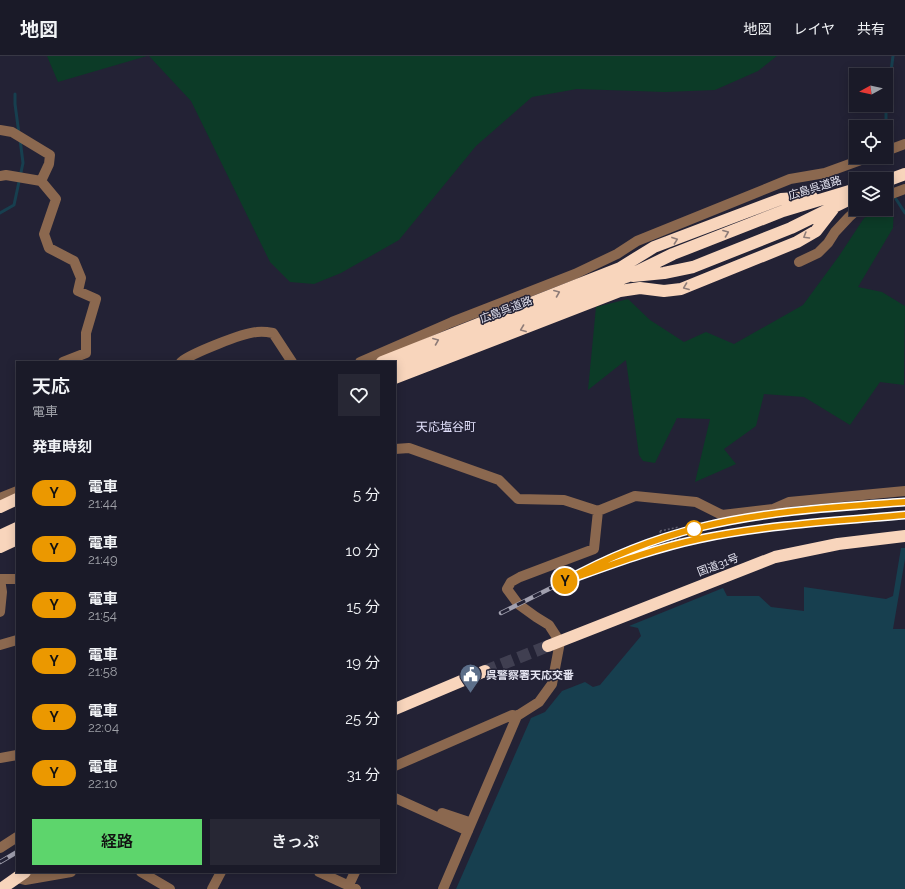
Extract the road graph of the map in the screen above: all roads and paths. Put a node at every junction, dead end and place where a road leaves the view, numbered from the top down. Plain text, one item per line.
1 (0, 130) edge
2 (905, 144) edge
3 (893, 148) edge
4 (850, 164) edge
5 (905, 174) edge
6 (0, 176) edge
7 (893, 178) edge
8 (41, 182) junction
9 (905, 189) edge
10 (849, 192) edge
11 (893, 193) edge
12 (836, 195) junction
13 (849, 200) edge
14 (833, 209) junction
15 (849, 216) edge
16 (799, 262) dead end
17 (626, 277) junction
18 (66, 361) edge
19 (182, 361) edge
20 (291, 361) edge
21 (362, 361) edge
22 (400, 368) edge
23 (396, 449) edge
24 (16, 491) edge
25 (905, 491) edge
26 (0, 498) edge
27 (16, 500) edge
28 (0, 507) edge
29 (598, 510) junction
30 (679, 527) dead end
31 (16, 528) edge
32 (0, 536) edge
33 (905, 536) edge
34 (681, 538) dead end
35 (16, 539) edge
36 (0, 546) edge
37 (0, 579) edge
38 (16, 579) edge
39 (0, 612) edge
40 (16, 640) edge
41 (560, 642) junction
42 (0, 645) edge
43 (548, 646) tunnel mouth
44 (485, 671) tunnel mouth
45 (396, 709) edge
46 (517, 716) junction
47 (16, 755) edge
48 (0, 758) edge
49 (396, 766) edge
50 (396, 797) edge
51 (468, 826) junction
52 (16, 838) edge
53 (0, 848) edge
54 (64, 873) edge
55 (143, 873) edge
56 (220, 873) edge
57 (320, 873) edge
58 (355, 873) edge
59 (17, 880) edge
60 (351, 888) edge
61 (1, 889) edge
62 (170, 889) edge
63 (212, 889) edge
64 (443, 889) edge

1 - 8 street
2 - 3 street
4 - 21 street
5 - 7 highway
6 - 8 street
8 - 18 street
9 - 11 street
10 - 12 highway, 広島呉道路
17 -> 12 highway, 広島呉道路
22 -> 12 highway
13 - 14 highway, 広島呉道路
14 - 17 highway, 広島呉道路
14 -> 22 highway
15 - 16 street
17 - 22 highway, 広島呉道路
19 - 20 street
23 - 29 street
24 - 26 street
25 - 29 street
27 - 28 highway
29 - 41 street
30 - 34 path, bridge
31 - 32 highway
33 - 41 highway, 国道31号
35 - 36 highway
37 - 38 street
37 - 39 street
40 - 42 street
41 - 43 highway, 国道31号
41 - 46 street
44 - 45 highway
46 - 49 street
46 - 51 street
47 - 48 street
50 - 51 street
51 - 64 street
52 - 53 street
54 - 59 street
55 - 62 street
56 - 63 street
57 - 60 street
58 - 60 street
59 - 61 highway

